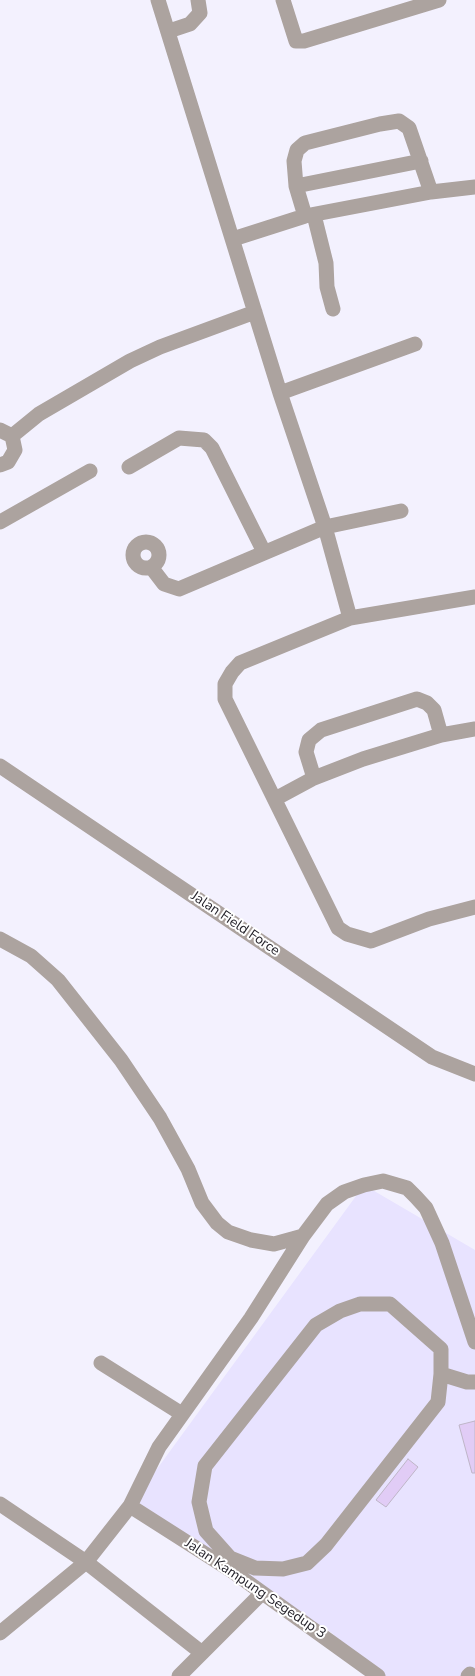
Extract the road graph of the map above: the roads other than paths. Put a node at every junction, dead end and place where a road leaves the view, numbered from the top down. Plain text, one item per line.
1 (158, 0) edge
2 (198, 0) edge
3 (283, 0) edge
4 (439, 0) edge
5 (169, 31) junction
6 (421, 161) junction
7 (296, 186) junction
8 (475, 187) edge
9 (431, 192) junction
10 (309, 215) junction
11 (233, 240) junction
12 (333, 309) dead end
13 (255, 312) junction
14 (415, 344) dead end
15 (280, 393) junction
16 (6, 433) edge
17 (0, 465) edge
18 (129, 467) dead end
19 (90, 471) dead end
20 (400, 511) dead end
21 (0, 522) edge
22 (325, 528) junction
23 (264, 552) junction
24 (151, 567) dead end
25 (475, 597) edge
26 (350, 618) junction
27 (475, 729) edge
28 (441, 735) junction
29 (0, 766) edge
30 (314, 778) junction
31 (275, 799) junction
32 (475, 907) edge
33 (0, 939) edge
34 (475, 1074) edge
35 (304, 1236) junction
36 (475, 1342) edge
37 (101, 1363) dead end
38 (441, 1374) junction
39 (475, 1382) edge
40 (182, 1414) junction
41 (0, 1504) edge
42 (130, 1506) junction
43 (86, 1562) junction
44 (262, 1593) junction
45 (0, 1633) edge
46 (202, 1654) junction
47 (179, 1676) edge
48 (377, 1676) edge

1 - 5 street
2 - 5 street
3 - 4 street
5 - 11 street
6 - 7 street
6 - 7 street
6 - 9 street
7 - 10 street
8 - 9 street
9 - 10 street
10 - 11 street
10 - 12 street
11 - 13 street
13 - 15 street
13 - 16 street
14 - 15 street
15 - 22 street
16 - 17 street
18 - 23 street
19 - 21 street
20 - 22 street
22 - 23 street
22 - 26 street
23 - 24 street
25 - 26 street
26 - 31 street
27 - 28 street
28 - 30 street
28 - 30 street
29 - 34 street, Jalan Field Force
30 - 31 street
31 - 32 street
33 - 35 street
35 - 36 street
35 - 40 street
37 - 40 street
38 - 38 street
38 - 39 street
40 - 42 street
41 - 43 street
42 - 43 street
42 - 44 street, Jalan Kampung Segedup 3
43 - 45 street
43 - 46 street
44 - 46 street
44 - 48 street, Jalan Kampung Segedup 3
46 - 47 street

